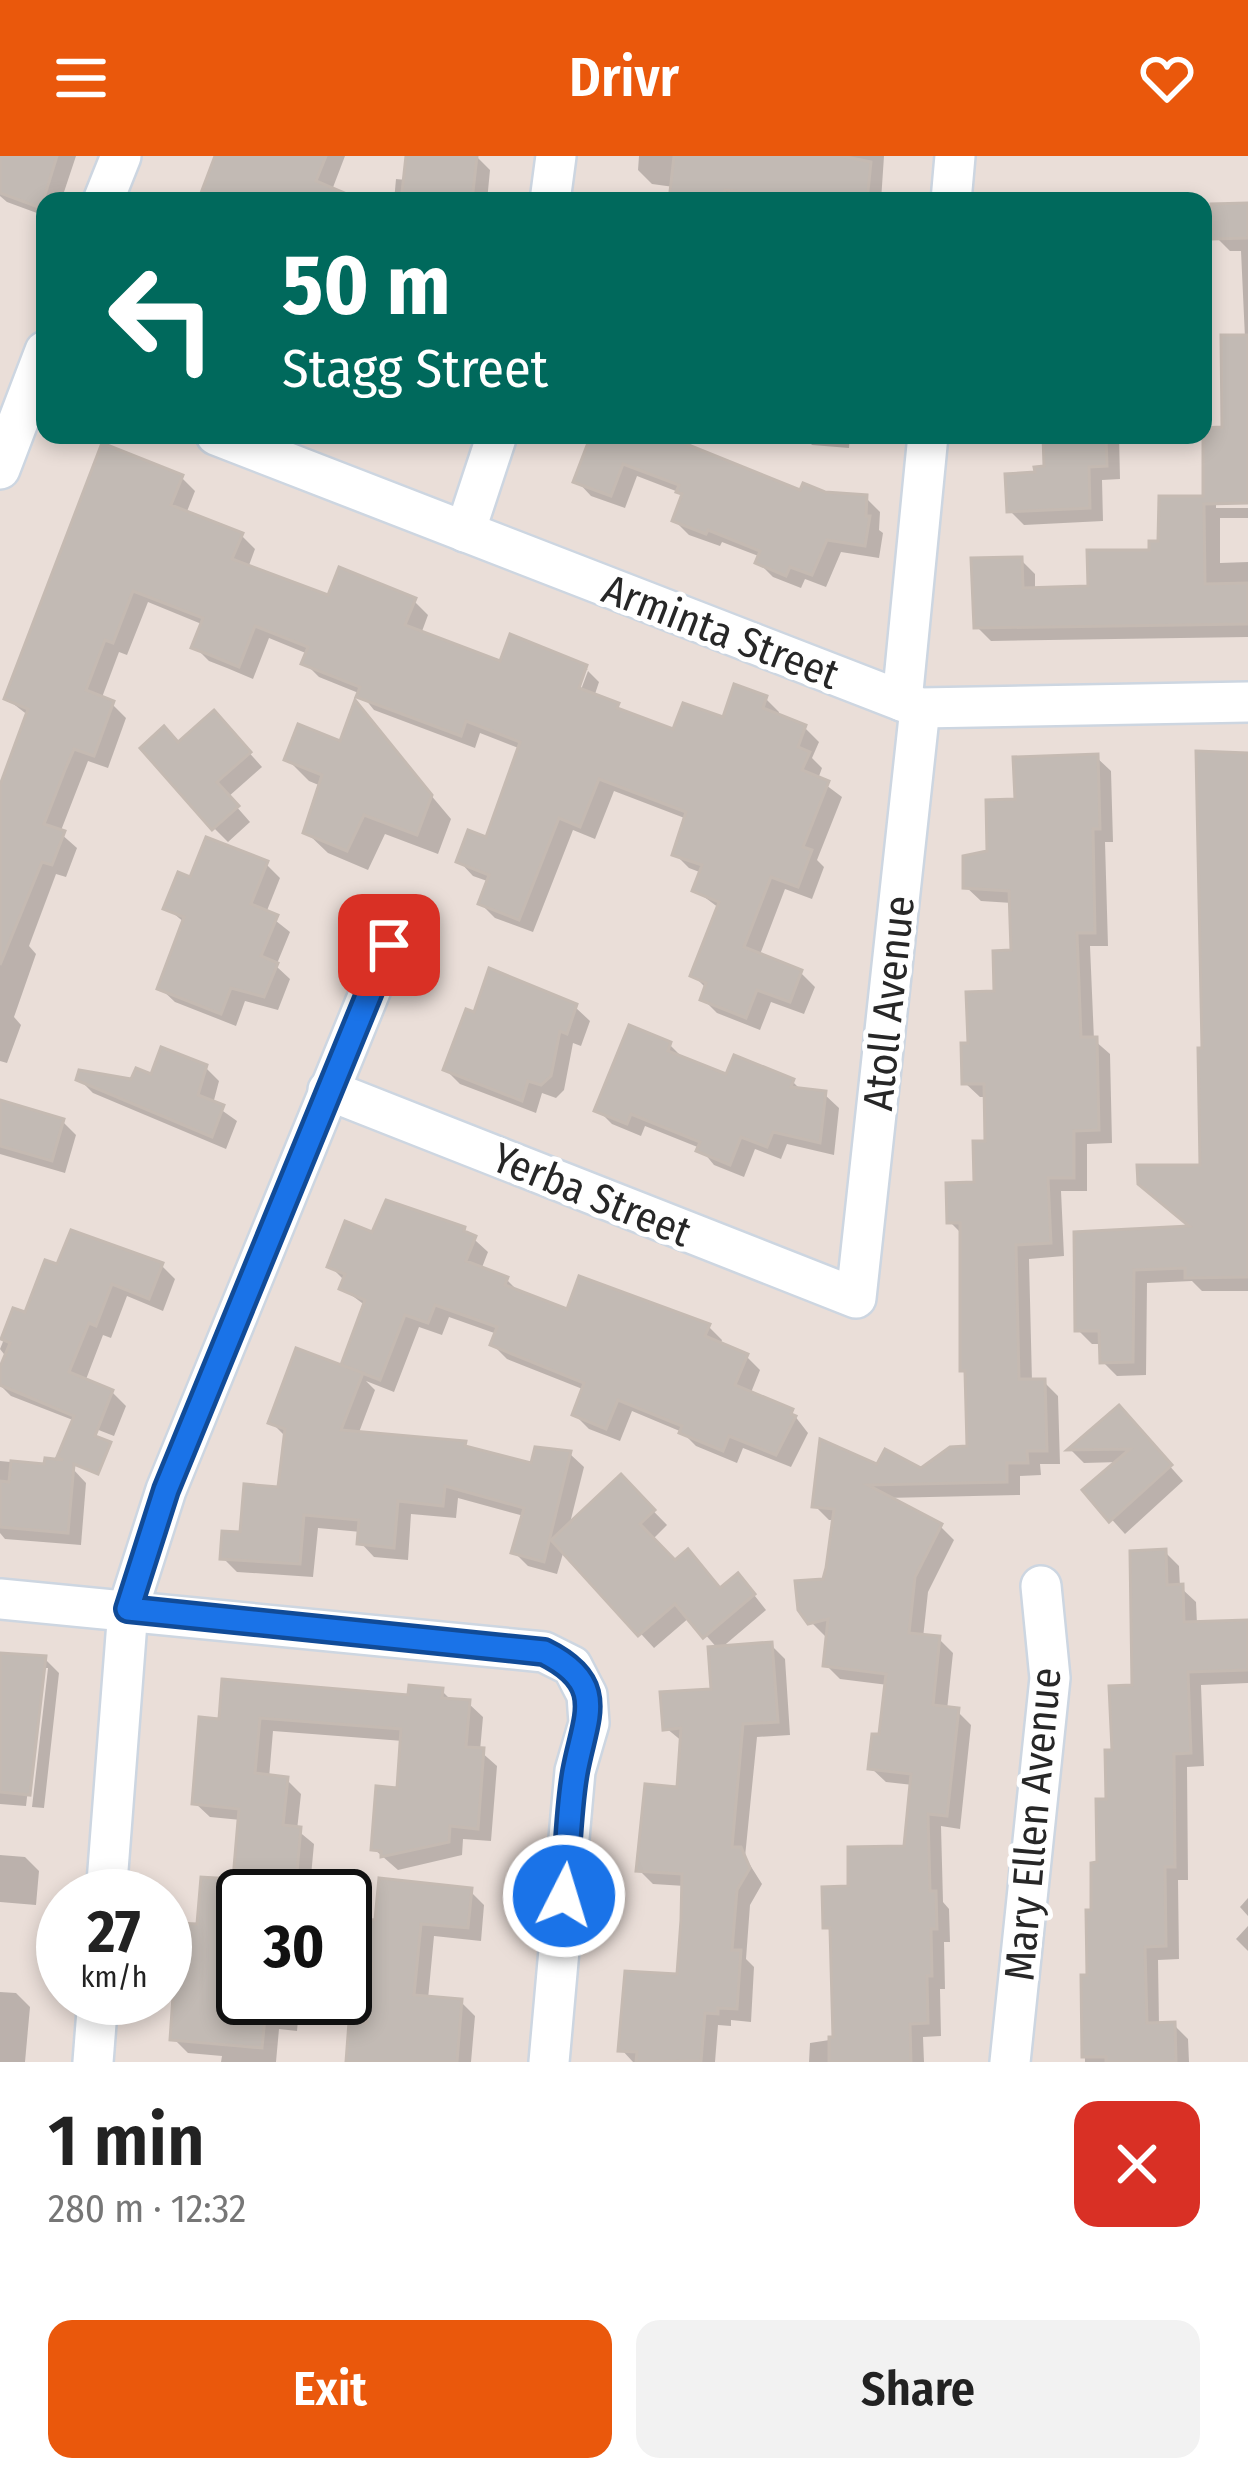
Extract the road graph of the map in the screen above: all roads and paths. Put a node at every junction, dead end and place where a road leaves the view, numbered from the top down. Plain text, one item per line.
1 (121, 156) edge
2 (556, 156) edge
3 (956, 156) edge
4 (107, 192) edge
5 (551, 192) edge
6 (952, 192) edge
7 (36, 372) edge
8 (9, 413) edge
9 (239, 444) edge
10 (494, 444) edge
11 (927, 444) edge
12 (0, 469) edge
13 (465, 532) junction
14 (1248, 702) edge
15 (911, 704) junction
16 (389, 945) dead end
17 (328, 1090) junction
18 (856, 1298) joint
19 (1041, 1586) dead end
20 (0, 1599) edge
21 (128, 1609) junction
22 (108, 1869) edge
23 (96, 2025) edge
24 (93, 2062) edge
25 (550, 2062) edge
26 (1010, 2062) edge

1 - 4 street
2 - 5 street
3 - 6 street
7 - 8 street
8 - 12 street
9 - 13 street, Arminta Street
10 - 13 street
11 - 15 street, Atoll Avenue
13 - 15 street, Arminta Street
14 - 15 street, Arminta Street
15 - 18 street, Atoll Avenue
16 - 17 street
17 - 18 street, Yerba Street
17 - 21 street
19 - 26 street, Mary Ellen Avenue
20 - 21 street
21 - 22 street
21 - 25 street
23 - 24 street

